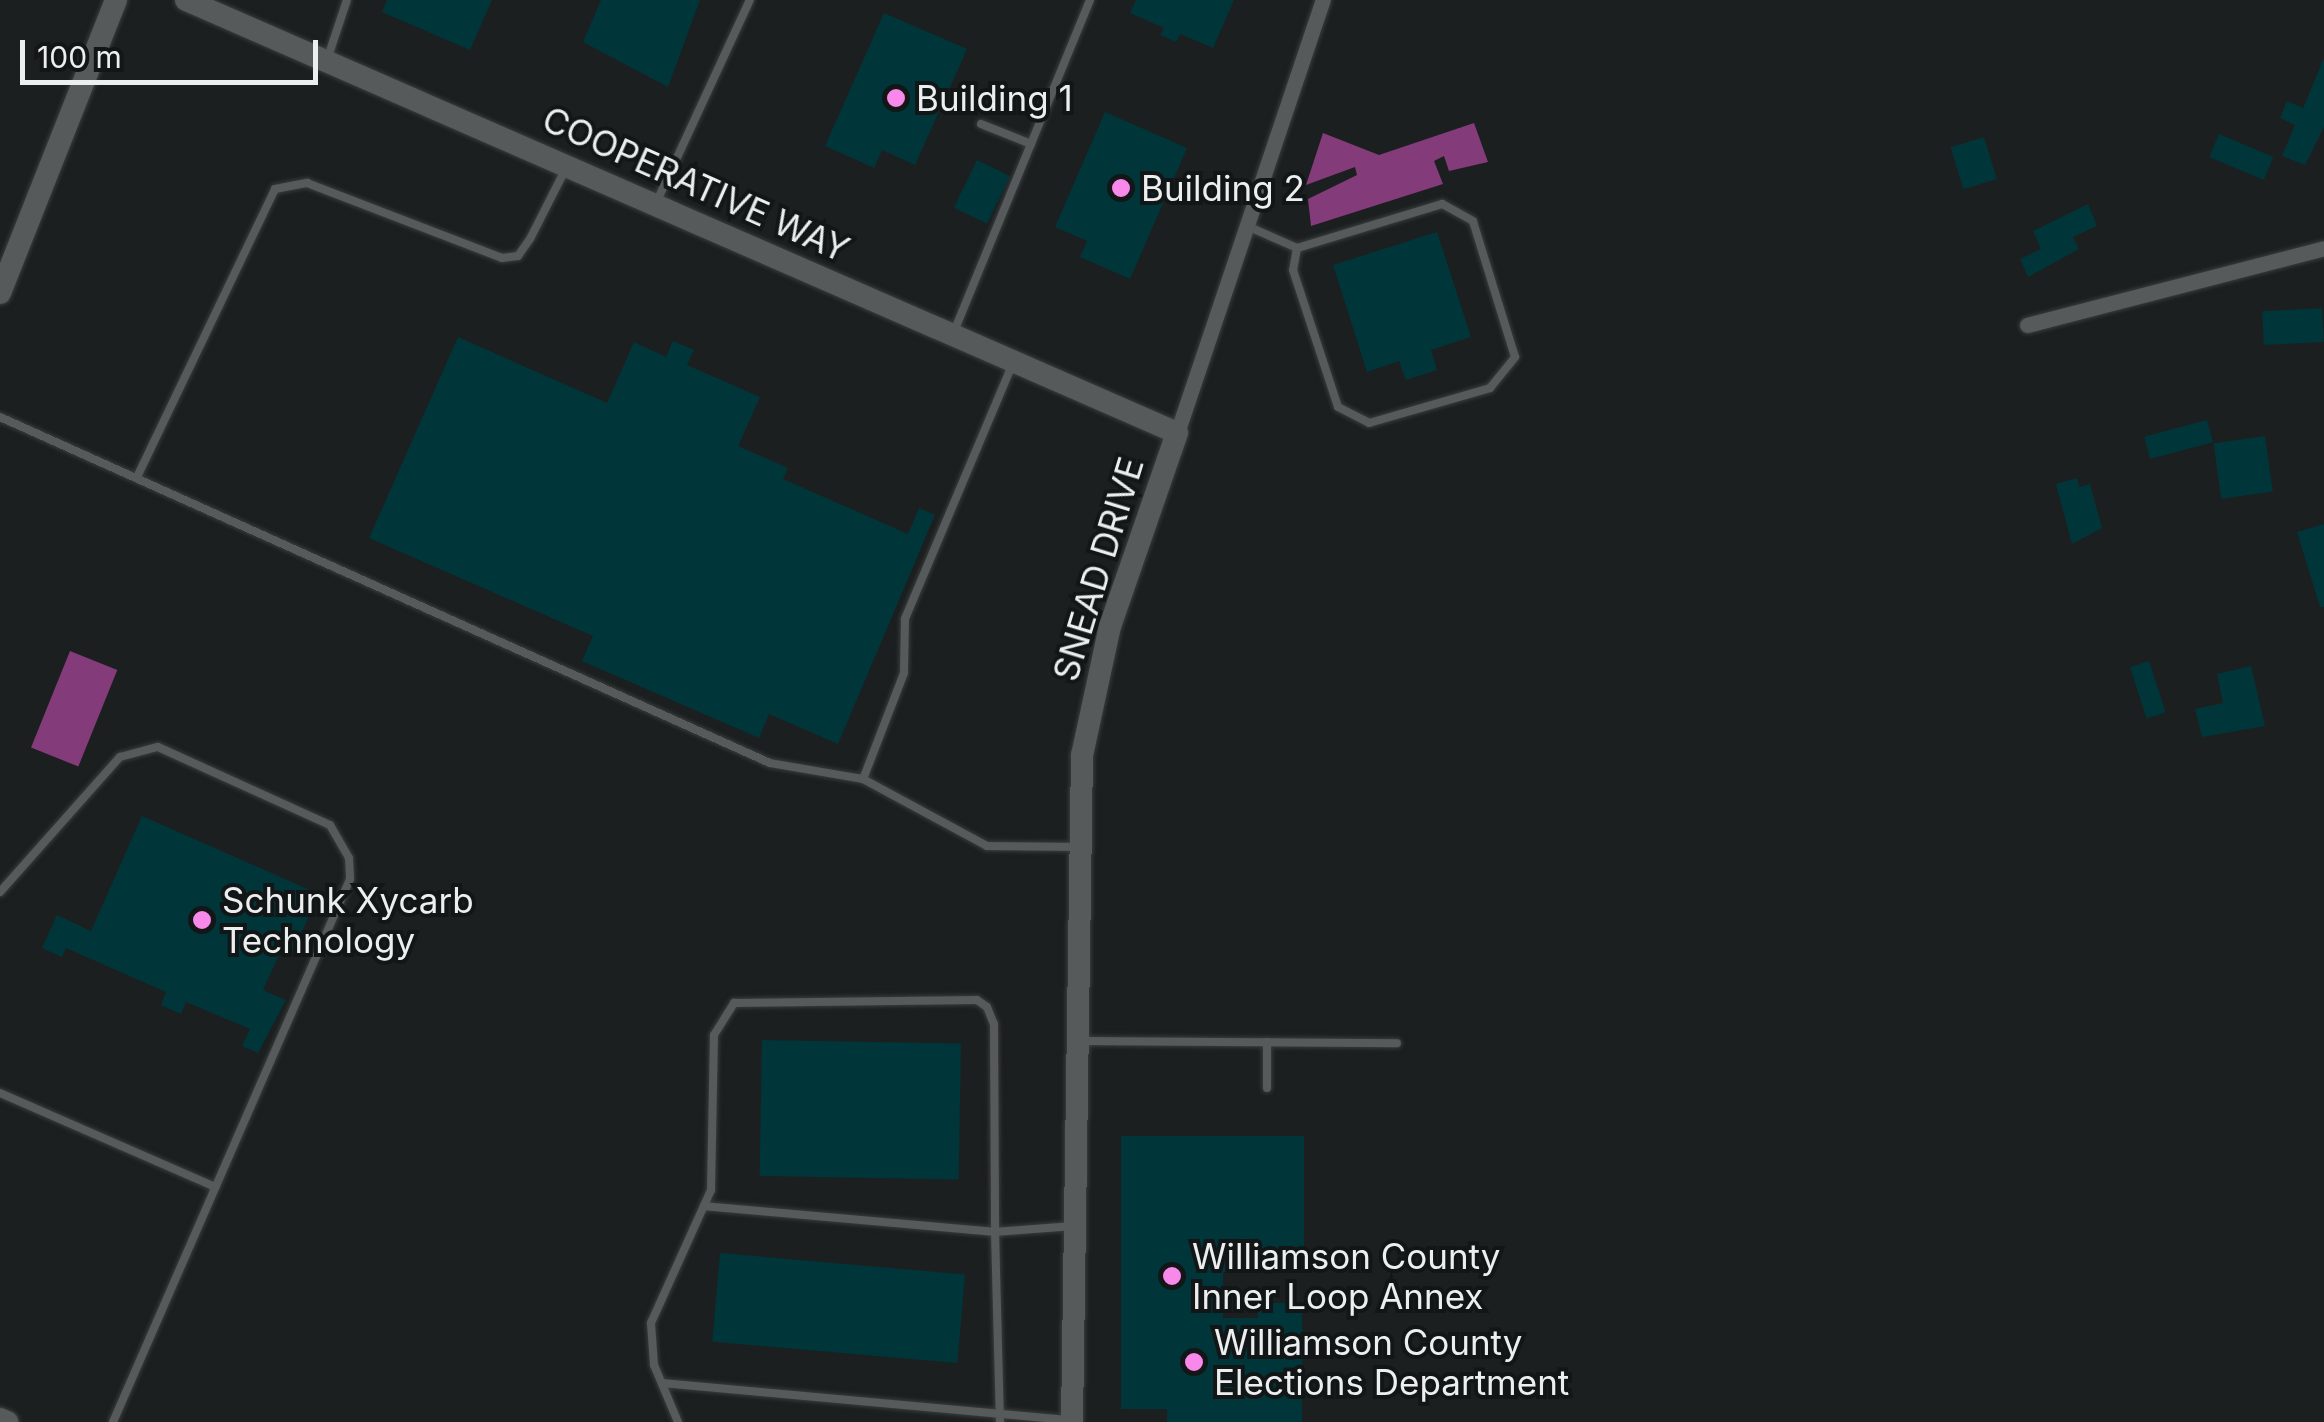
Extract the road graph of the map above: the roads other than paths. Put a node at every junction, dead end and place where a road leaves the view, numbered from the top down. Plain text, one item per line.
1 (116, 0) edge
2 (186, 0) edge
3 (347, 0) edge
4 (750, 0) edge
5 (1090, 0) edge
6 (1323, 0) edge
7 (326, 61) junction
8 (982, 124) dead end
9 (1030, 144) junction
10 (567, 166) junction
11 (656, 204) junction
12 (1247, 226) junction
13 (9, 246) edge
14 (1298, 248) junction
15 (2324, 248) edge
16 (0, 294) edge
17 (2027, 325) dead end
18 (953, 334) junction
19 (1014, 361) junction
20 (0, 416) edge
21 (1177, 433) junction
22 (138, 476) junction
23 (863, 779) junction
24 (1079, 847) junction
25 (0, 892) edge
26 (1078, 1041) junction
27 (1267, 1042) junction
28 (1397, 1042) dead end
29 (1267, 1088) dead end
30 (0, 1093) edge
31 (216, 1187) junction
32 (704, 1206) junction
33 (1078, 1226) junction
34 (995, 1232) junction
35 (662, 1383) junction
36 (1000, 1409) junction
37 (1072, 1421) edge
38 (112, 1422) edge
39 (678, 1422) edge
40 (1000, 1422) edge

1 - 13 street
2 - 7 street, COOPERATIVE WAY
3 - 7 lane
4 - 11 lane
5 - 9 lane
6 - 12 street, SNEAD DRIVE
7 - 10 street, COOPERATIVE WAY
8 - 9 lane
9 - 18 lane
10 - 11 street, COOPERATIVE WAY
10 - 22 lane
11 - 18 street, COOPERATIVE WAY
12 - 14 lane
12 - 21 street, SNEAD DRIVE
13 - 16 street
14 - 14 lane
15 - 17 street
18 - 19 street, COOPERATIVE WAY
19 - 21 street, COOPERATIVE WAY
19 - 23 lane
20 - 22 lane
21 - 24 street, SNEAD DRIVE
22 - 23 lane
23 - 24 lane
24 - 26 street, SNEAD DRIVE
25 - 31 lane
26 - 27 lane
26 - 33 street, SNEAD DRIVE
27 - 28 lane
27 - 29 lane
30 - 31 lane
31 - 38 lane
32 - 34 lane
32 - 34 lane
32 - 35 lane
33 - 34 lane
33 - 37 street, SNEAD DRIVE
34 - 36 lane
35 - 36 lane
35 - 39 lane
36 - 37 lane
36 - 40 lane

